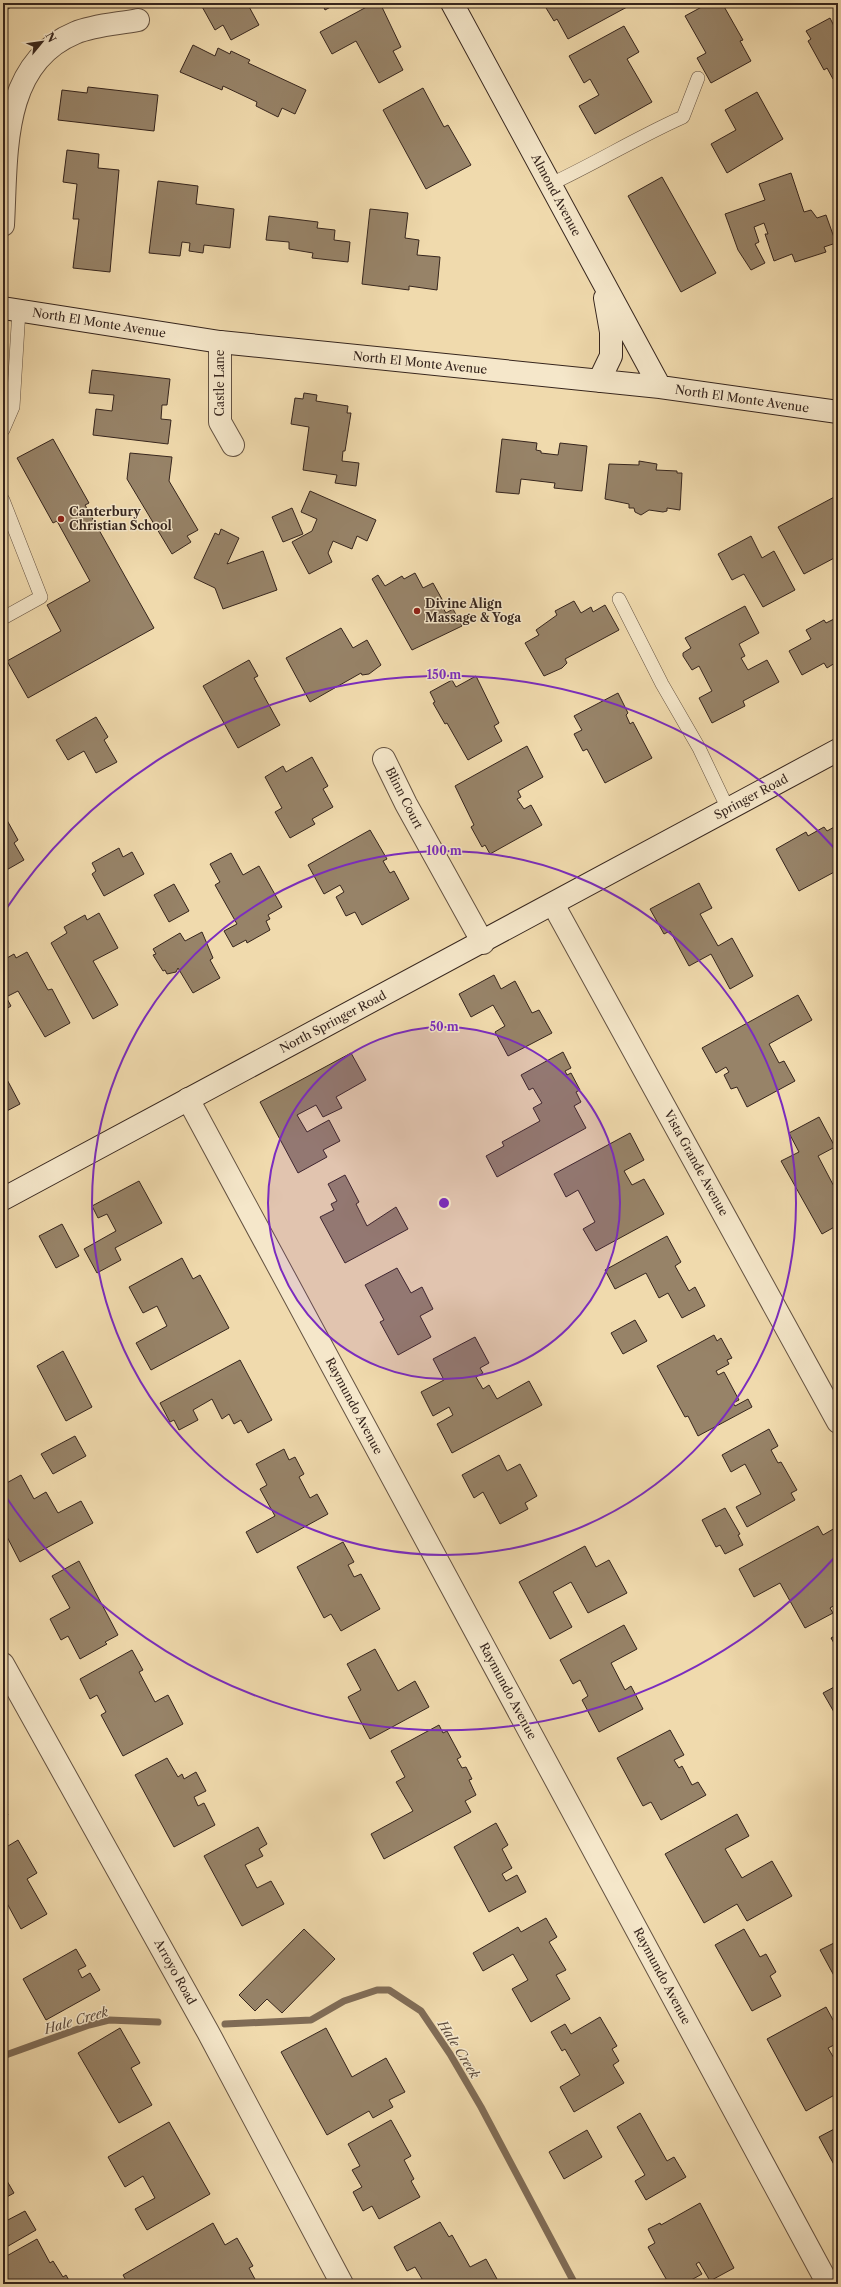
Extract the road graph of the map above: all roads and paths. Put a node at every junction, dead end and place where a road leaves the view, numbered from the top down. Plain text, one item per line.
1 (452, 3) edge
2 (138, 20) dead end
3 (698, 78) dead end
4 (551, 184) junction
5 (3, 225) edge
6 (600, 276) junction
7 (11, 309) edge
8 (220, 342) junction
9 (599, 381) junction
10 (660, 387) junction
11 (838, 412) edge
12 (3, 430) edge
13 (233, 445) dead end
14 (3, 500) edge
15 (619, 599) dead end
16 (3, 618) edge
17 (838, 750) edge
18 (384, 759) dead end
19 (728, 809) junction
20 (663, 843) joint
21 (553, 904) junction
22 (482, 943) junction
23 (188, 1099) junction
24 (3, 1199) edge
25 (838, 1422) edge
26 (3, 1664) edge
27 (342, 2284) edge
28 (828, 2284) edge

1 - 4 street, Almond Avenue
2 - 5 street
3 - 4 lane
4 - 6 street, Almond Avenue
6 - 9 street
6 - 10 street, Almond Avenue
7 - 8 street, North El Monte Avenue
7 - 12 lane
8 - 9 street, North El Monte Avenue
8 - 13 street, Castle Lane
9 - 10 street, North El Monte Avenue
10 - 11 street, North El Monte Avenue
14 - 16 lane
15 - 19 lane
17 - 19 street, Springer Road
18 - 22 street, Blinn Court
19 - 20 street, Springer Road
20 - 21 street, North Springer Road
21 - 22 street, North Springer Road
21 - 25 street, Vista Grande Avenue
22 - 23 street, North Springer Road
23 - 24 street, North Springer Road
23 - 28 street, Raymundo Avenue
26 - 27 street, Arroyo Road

